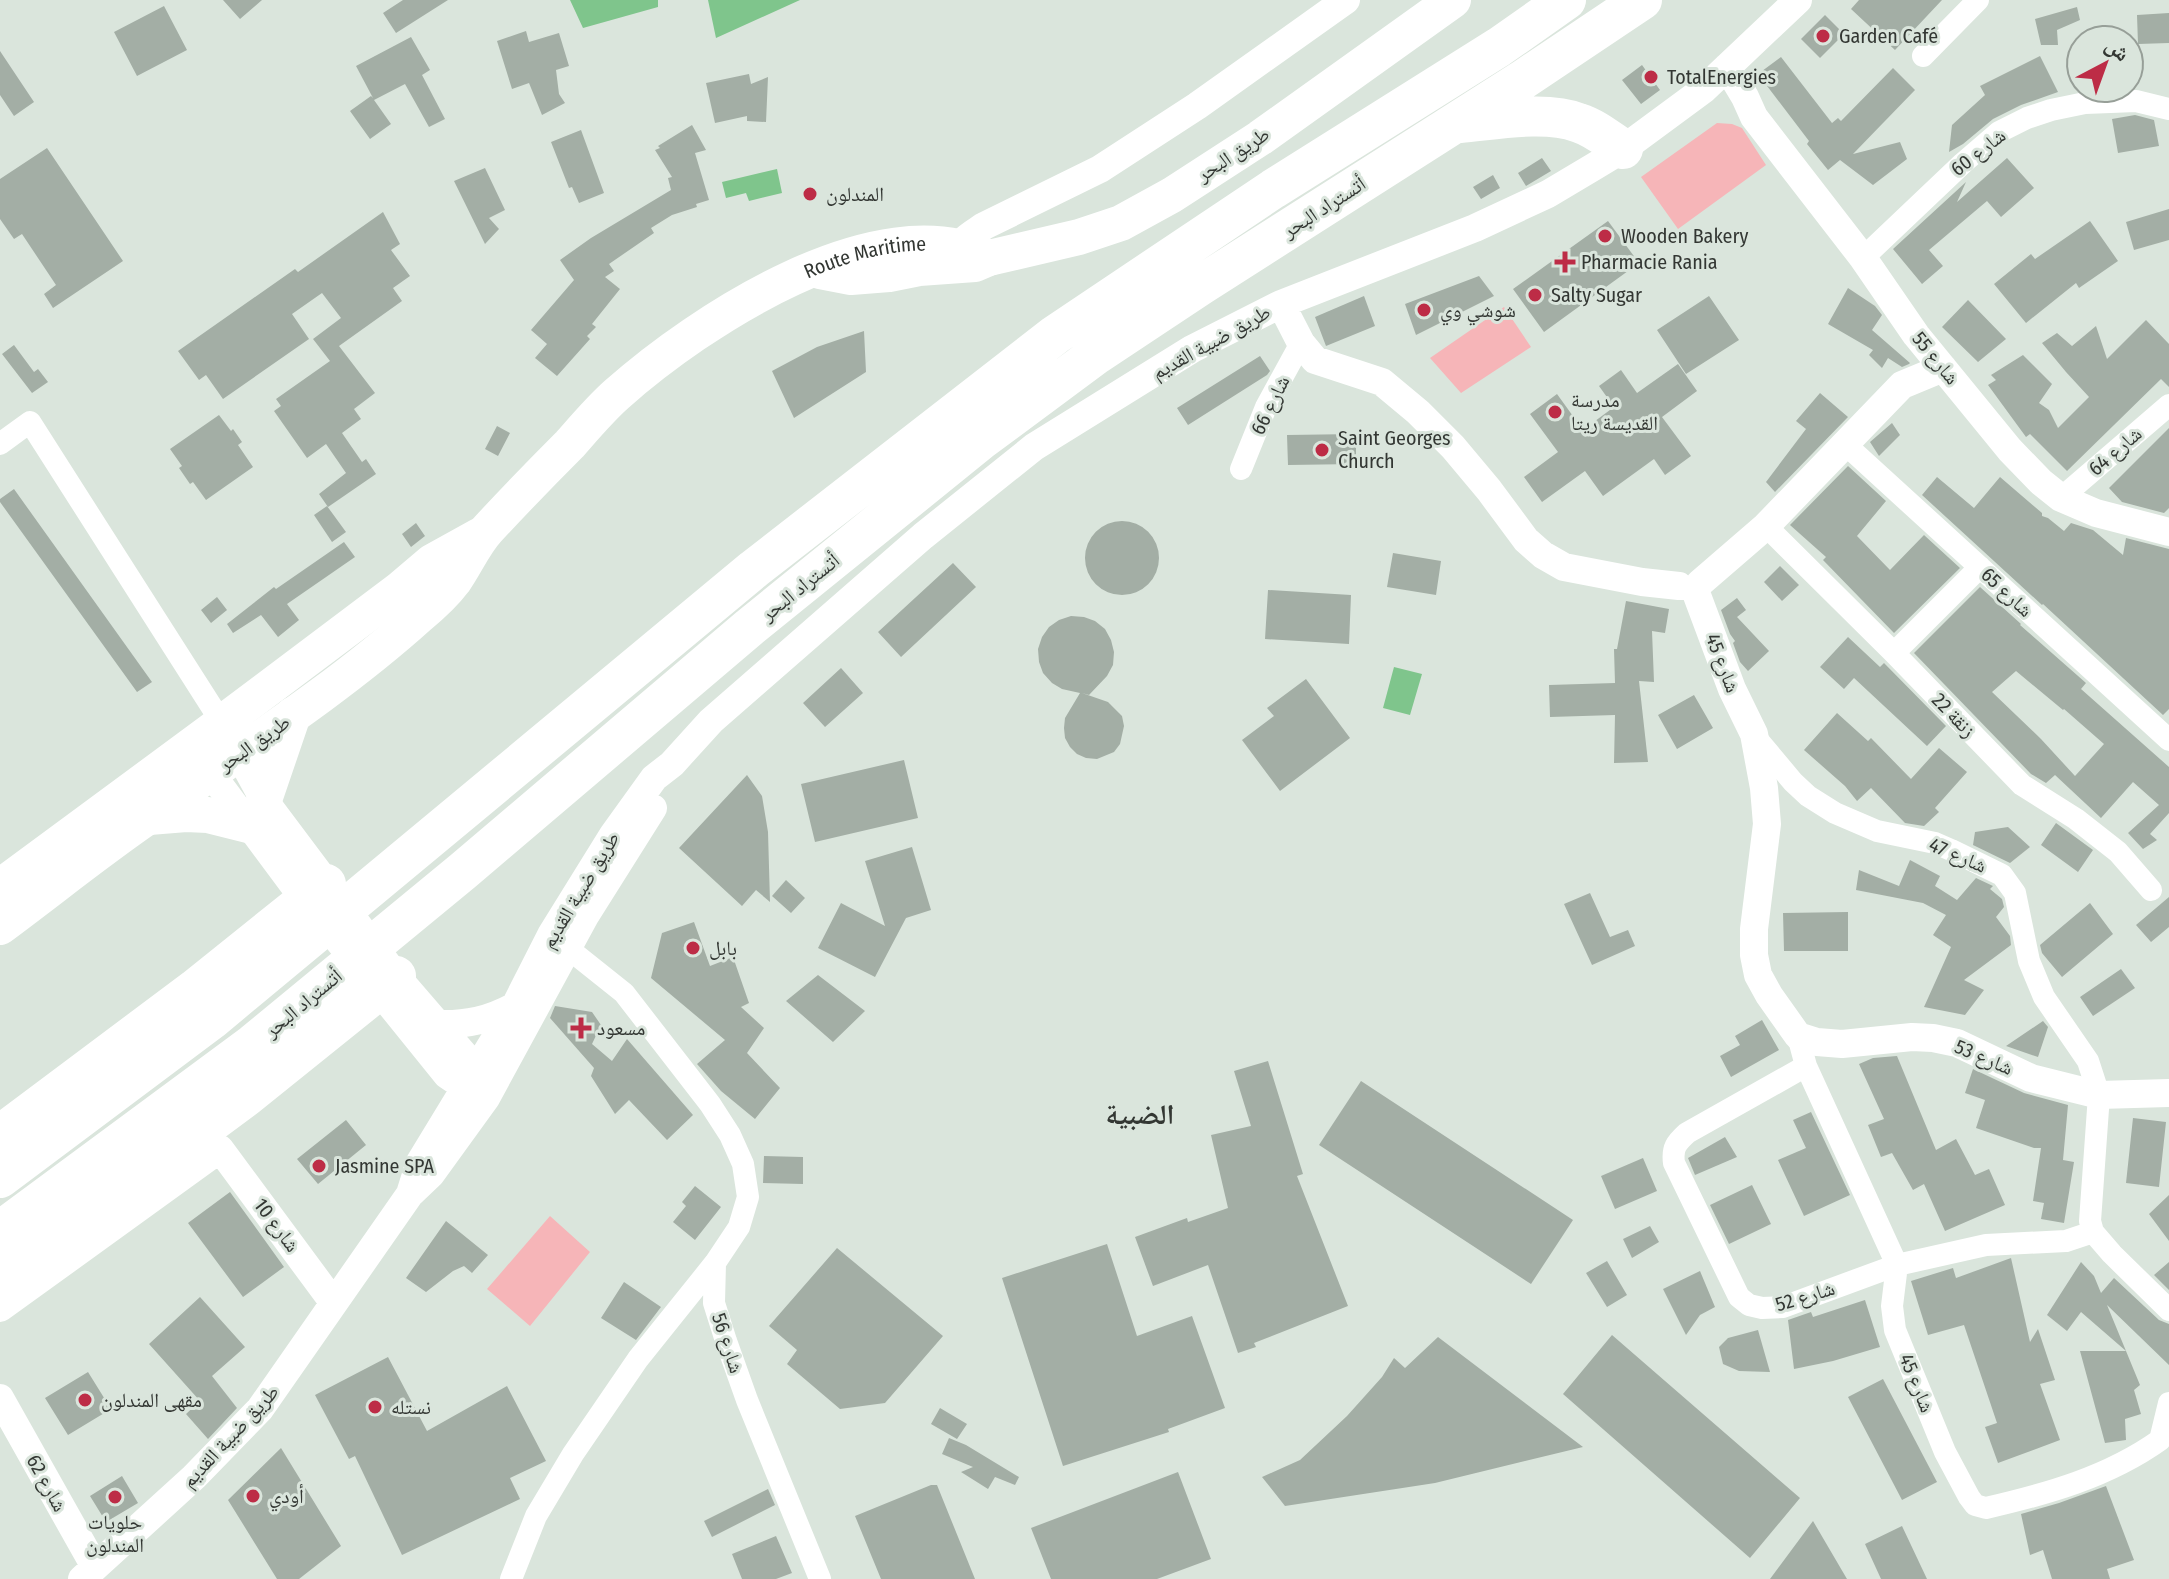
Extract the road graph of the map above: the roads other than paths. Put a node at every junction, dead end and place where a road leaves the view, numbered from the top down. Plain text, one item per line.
1 (1346, 0) edge
2 (1453, 0) edge
3 (1566, 0) edge
4 (1642, 0) edge
5 (1798, 0) edge
6 (1978, 0) edge
7 (1923, 56) dead end
8 (1727, 67) junction
9 (1703, 90) junction
10 (2169, 109) edge
11 (1754, 117) junction
12 (1456, 123) junction
13 (1623, 149) junction
14 (966, 256) junction
15 (1863, 258) junction
16 (815, 270) joint
17 (1281, 304) junction
18 (1916, 335) junction
19 (1301, 343) junction
20 (1943, 368) junction
21 (1902, 385) junction
22 (2169, 405) edge
23 (0, 444) edge
24 (1845, 444) junction
25 (1241, 469) dead end
26 (2061, 498) junction
27 (2169, 532) edge
28 (1757, 535) junction
29 (1980, 567) junction
30 (1689, 580) junction
31 (409, 603) junction
32 (1894, 653) junction
33 (293, 715) junction
34 (1754, 734) junction
35 (2169, 740) edge
36 (215, 749) junction
37 (147, 817) junction
38 (260, 825) junction
39 (0, 887) edge
40 (2151, 890) dead end
41 (316, 892) junction
42 (0, 927) edge
43 (560, 941) junction
44 (387, 983) junction
45 (515, 1006) junction
46 (424, 1022) junction
47 (1798, 1036) junction
48 (1806, 1066) junction
49 (481, 1083) junction
50 (2169, 1093) edge
51 (2099, 1095) junction
52 (0, 1135) edge
53 (0, 1178) edge
54 (0, 1231) edge
55 (2093, 1232) junction
56 (715, 1263) junction
57 (1897, 1265) junction
58 (0, 1274) edge
59 (333, 1302) junction
60 (0, 1308) edge
61 (2169, 1310) edge
62 (0, 1398) edge
63 (2169, 1403) edge
64 (88, 1573) edge
65 (511, 1579) edge
66 (820, 1579) edge

1 - 14 street
2 - 14 highway, طريق البحر
3 - 53 highway, أتستراد البحر
4 - 12 highway, أتستراد البحر
5 - 8 street, طريق ضبية القديم
6 - 7 street
8 - 9 street, طريق ضبية القديم
8 - 11 street, شارع 55
9 - 11 street, شارع 55
9 - 13 street, طريق ضبية القديم
10 - 15 street, شارع 60
11 - 15 street, شارع 55
12 - 13 highway
12 - 54 highway, أتستراد البحر
13 - 17 street, طريق ضبية القديم
14 - 16 highway, Route Maritime
15 - 18 street, شارع 55
16 - 31 highway, طريق البحر
17 - 19 street
17 - 43 street, طريق ضبية القديم
18 - 20 street, شارع 55
18 - 21 street
19 - 25 street, شارع 66
19 - 30 street
20 - 21 street
20 - 26 street, شارع 55
21 - 24 street
22 - 26 street, شارع 64
23 - 36 street
24 - 28 street
24 - 29 street, شارع 65
26 - 27 street, شارع 55
28 - 30 street
28 - 32 street, زنقة 22
29 - 32 street
29 - 35 street, شارع 65
30 - 34 street, شارع 45
31 - 33 highway, طريق البحر
31 - 36 highway, طريق البحر
32 - 40 street, زنقة 22
33 - 36 highway, طريق البحر
33 - 38 highway
34 - 47 street, شارع 45
34 - 51 street, شارع 47
36 - 37 highway, طريق البحر
36 - 38 street
36 - 39 highway, طريق البحر
37 - 38 highway
37 - 42 highway, طريق البحر
38 - 41 street
38 - 41 street
41 - 44 street
41 - 52 highway
43 - 45 street, طريق ضبية القديم
43 - 49 street, طريق ضبية القديم
43 - 56 street
44 - 46 street
44 - 58 highway
45 - 46 street
45 - 49 street, طريق ضبية القديم
46 - 49 street
47 - 48 street
47 - 51 street, شارع 53
48 - 57 street
48 - 57 street, شارع 52
49 - 59 street, طريق ضبية القديم
50 - 51 street, شارع 53
51 - 55 street
55 - 57 street, شارع 52
55 - 61 street
56 - 65 street
56 - 66 street, شارع 56
57 - 63 street, شارع 45
59 - 60 street, شارع 10
59 - 64 street, طريق ضبية القديم
62 - 64 street, شارع 62

